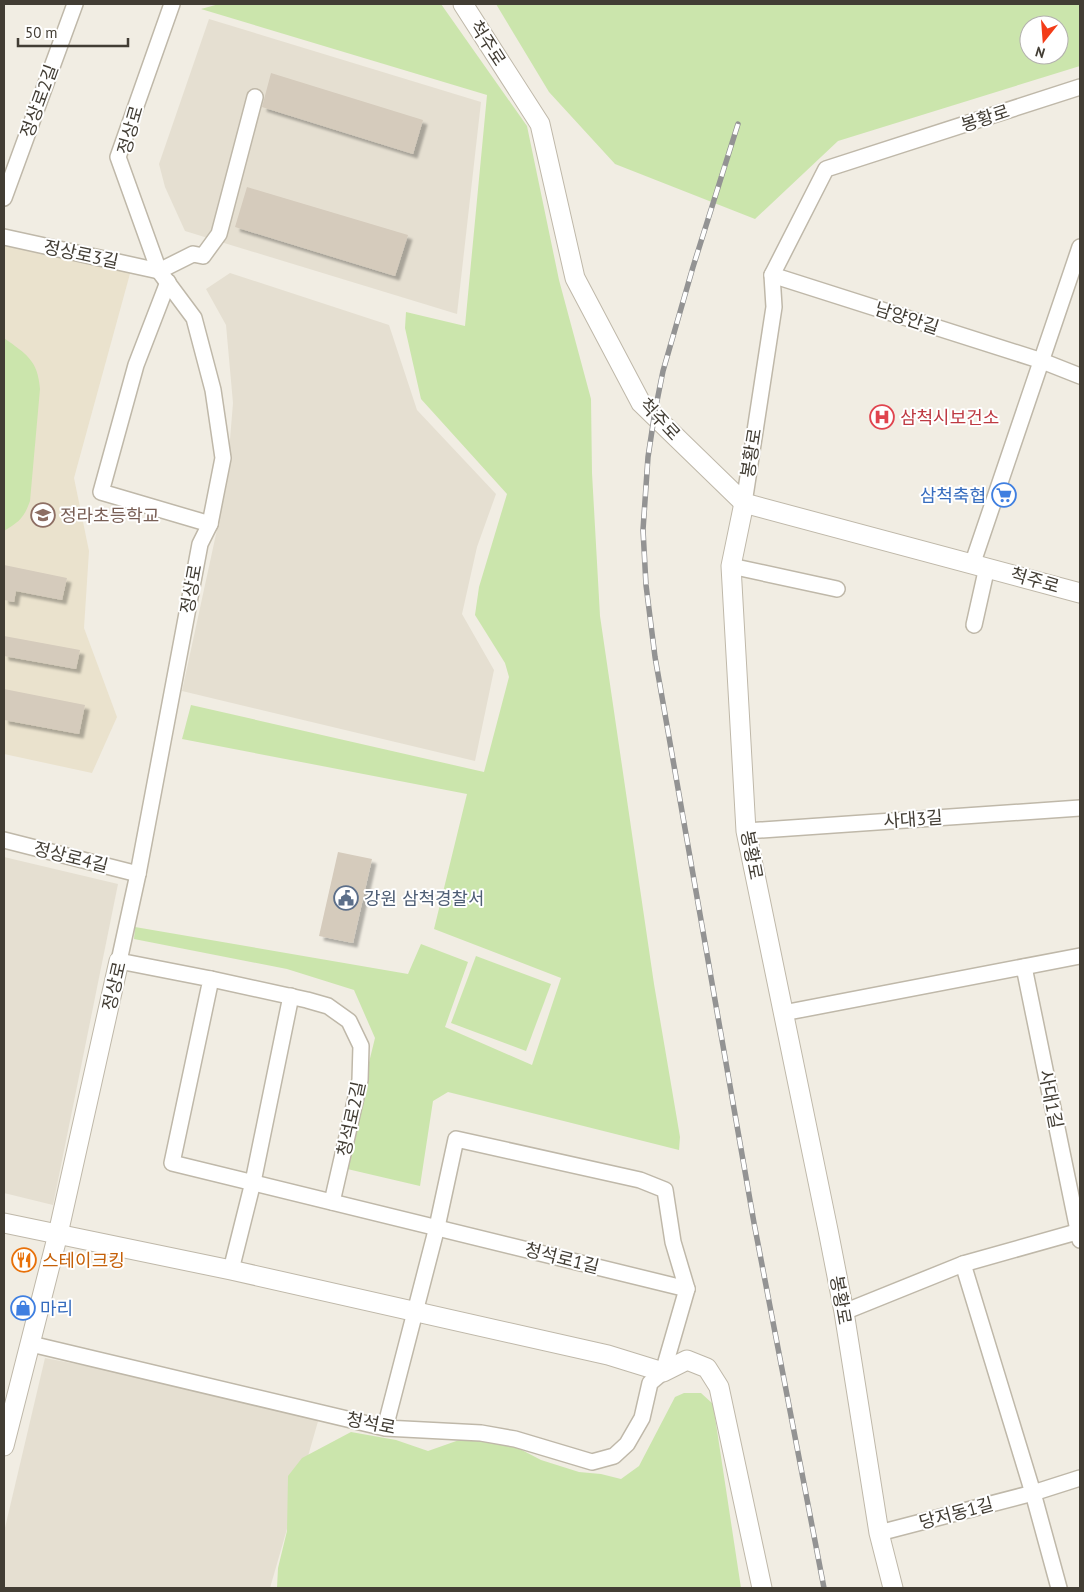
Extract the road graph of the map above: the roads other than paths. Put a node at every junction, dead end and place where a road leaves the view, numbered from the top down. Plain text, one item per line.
1 (75, 4) edge
2 (172, 4) edge
3 (463, 4) edge
4 (1078, 89) edge
5 (255, 97) dead end
6 (4, 198) edge
7 (4, 237) edge
8 (1080, 247) edge
9 (772, 276) junction
10 (163, 277) junction
11 (1042, 361) junction
12 (1080, 376) edge
13 (744, 503) junction
14 (210, 524) junction
15 (732, 566) junction
16 (980, 566) junction
17 (837, 589) dead end
18 (1080, 593) edge
19 (974, 625) dead end
20 (1080, 808) edge
21 (746, 831) junction
22 (4, 840) edge
23 (138, 874) junction
24 (1080, 956) edge
25 (119, 961) junction
26 (1024, 967) junction
27 (211, 979) junction
28 (291, 996) junction
29 (783, 1013) junction
30 (253, 1182) junction
31 (332, 1202) junction
32 (4, 1222) edge
33 (436, 1227) junction
34 (58, 1234) junction
35 (1080, 1234) edge
36 (963, 1264) junction
37 (231, 1270) junction
38 (686, 1289) junction
39 (415, 1311) junction
40 (844, 1312) junction
41 (31, 1344) junction
42 (663, 1372) junction
43 (385, 1428) junction
44 (4, 1446) edge
45 (1080, 1478) edge
46 (1032, 1493) junction
47 (879, 1533) junction
48 (762, 1588) edge
49 (893, 1588) edge
50 (1058, 1588) edge

1 - 6 street, 정상로2길
2 - 10 street, 정상로
3 - 13 street, 척주로
4 - 9 street, 봉황로
5 - 10 street
7 - 10 street, 정상로3길
8 - 11 street
9 - 11 street, 남양안길
9 - 13 street, 봉황로
10 - 14 street, 정상로
10 - 14 street
11 - 12 street, 남양안길
11 - 16 street
13 - 15 street, 봉황로
13 - 16 street, 척주로
14 - 23 street, 정상로
15 - 17 street
15 - 21 street, 봉황로
16 - 18 street, 척주로
16 - 19 street
20 - 21 street, 사대3길
21 - 29 street, 봉황로
22 - 23 street, 정상로4길
23 - 25 street, 정상로
24 - 26 street
25 - 27 street, 청석로2길
25 - 34 street, 정상로
26 - 29 street
26 - 35 street, 사대1길
27 - 28 street, 청석로2길
27 - 30 street
28 - 30 street
28 - 31 street, 청석로2길
29 - 40 street, 봉황로
30 - 31 street
30 - 37 street
31 - 33 street, 청석로1길
32 - 34 street
33 - 38 street, 청석로1길
33 - 38 street
33 - 39 street
34 - 37 street
34 - 41 street, 정상로
35 - 36 street, 사대1길
36 - 40 street, 사대1길
36 - 46 street
37 - 39 street
38 - 42 street, 청석로
39 - 42 street
39 - 43 street
40 - 47 street, 봉황로
41 - 43 street, 청석로
41 - 44 street, 정상로
42 - 43 street, 청석로
42 - 48 street, 청석로
45 - 46 street, 당저동1길
46 - 47 street, 당저동1길
46 - 50 street
47 - 49 street, 봉황로

